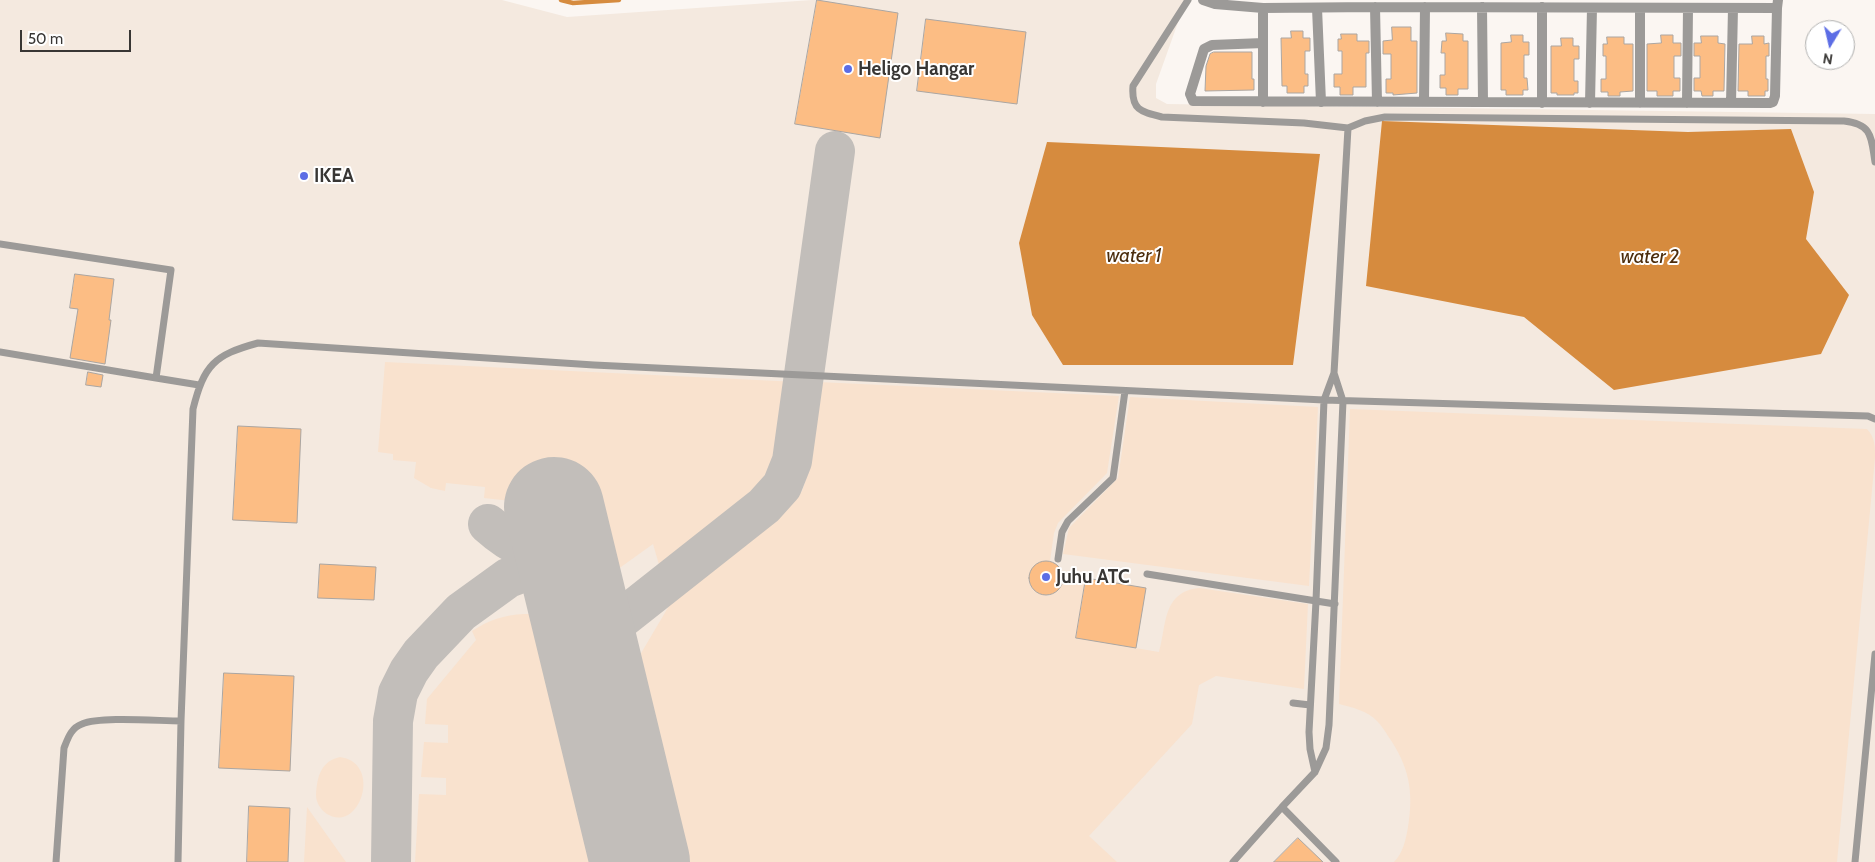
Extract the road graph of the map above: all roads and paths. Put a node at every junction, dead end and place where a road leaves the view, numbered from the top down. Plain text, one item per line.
1 (1188, 0) edge
2 (1203, 0) edge
3 (1524, 4) edge
4 (1578, 4) edge
5 (1659, 4) edge
6 (1714, 4) edge
7 (1778, 4) edge
8 (1596, 5) edge
9 (1375, 7) junction
10 (1425, 7) junction
11 (1482, 7) junction
12 (1542, 7) junction
13 (1263, 8) junction
14 (1317, 8) junction
15 (1640, 8) junction
16 (1688, 8) junction
17 (1733, 8) junction
18 (1262, 43) junction
19 (1263, 102) junction
20 (1321, 102) junction
21 (1378, 102) junction
22 (1424, 102) junction
23 (1483, 102) junction
24 (1542, 102) junction
25 (1590, 102) junction
26 (1640, 103) junction
27 (1687, 103) junction
28 (1731, 103) junction
29 (1348, 128) junction
30 (1875, 162) edge
31 (0, 244) edge
32 (0, 352) edge
33 (1334, 373) junction
34 (156, 378) junction
35 (199, 385) junction
36 (1125, 391) junction
37 (1324, 400) junction
38 (1343, 401) junction
39 (1875, 420) edge
40 (1058, 558) dead end
41 (1147, 574) dead end
42 (1316, 601) junction
43 (1335, 604) junction
44 (1875, 654) edge
45 (1293, 703) dead end
46 (1310, 705) junction
47 (181, 721) junction
48 (1315, 772) junction
49 (1282, 807) junction
50 (56, 862) edge
51 (178, 862) edge
52 (1233, 862) edge
53 (1336, 862) edge
54 (1855, 862) edge

1 - 29 lane
2 - 13 street
3 - 11 street
3 - 12 street
4 - 8 street
4 - 12 street
5 - 15 street
5 - 16 street
6 - 16 street
6 - 17 street
7 - 17 street
7 - 28 street
8 - 15 street
8 - 25 street
9 - 10 street
9 - 14 street
9 - 21 street
10 - 11 street
10 - 22 street
11 - 23 street
12 - 24 street
13 - 14 street
13 - 18 street
14 - 20 street
15 - 26 street
16 - 27 street
17 - 28 street
18 - 19 street
18 - 19 street
19 - 20 street
20 - 21 street
21 - 22 street
22 - 23 street
23 - 24 street
24 - 25 street
25 - 26 street
26 - 27 street
27 - 28 street
29 - 30 lane
29 - 33 lane
31 - 34 lane
32 - 34 lane
33 - 37 lane
33 - 38 lane
34 - 35 lane
35 - 36 lane
35 - 47 lane
36 - 37 lane
36 - 40 lane
37 - 38 lane
37 - 42 lane
38 - 39 lane
38 - 43 lane
41 - 42 lane
42 - 43 lane
42 - 46 lane
43 - 48 lane
44 - 54 lane
45 - 46 lane
46 - 48 lane
47 - 50 lane
47 - 51 lane
48 - 49 lane
49 - 52 lane
49 - 53 lane

